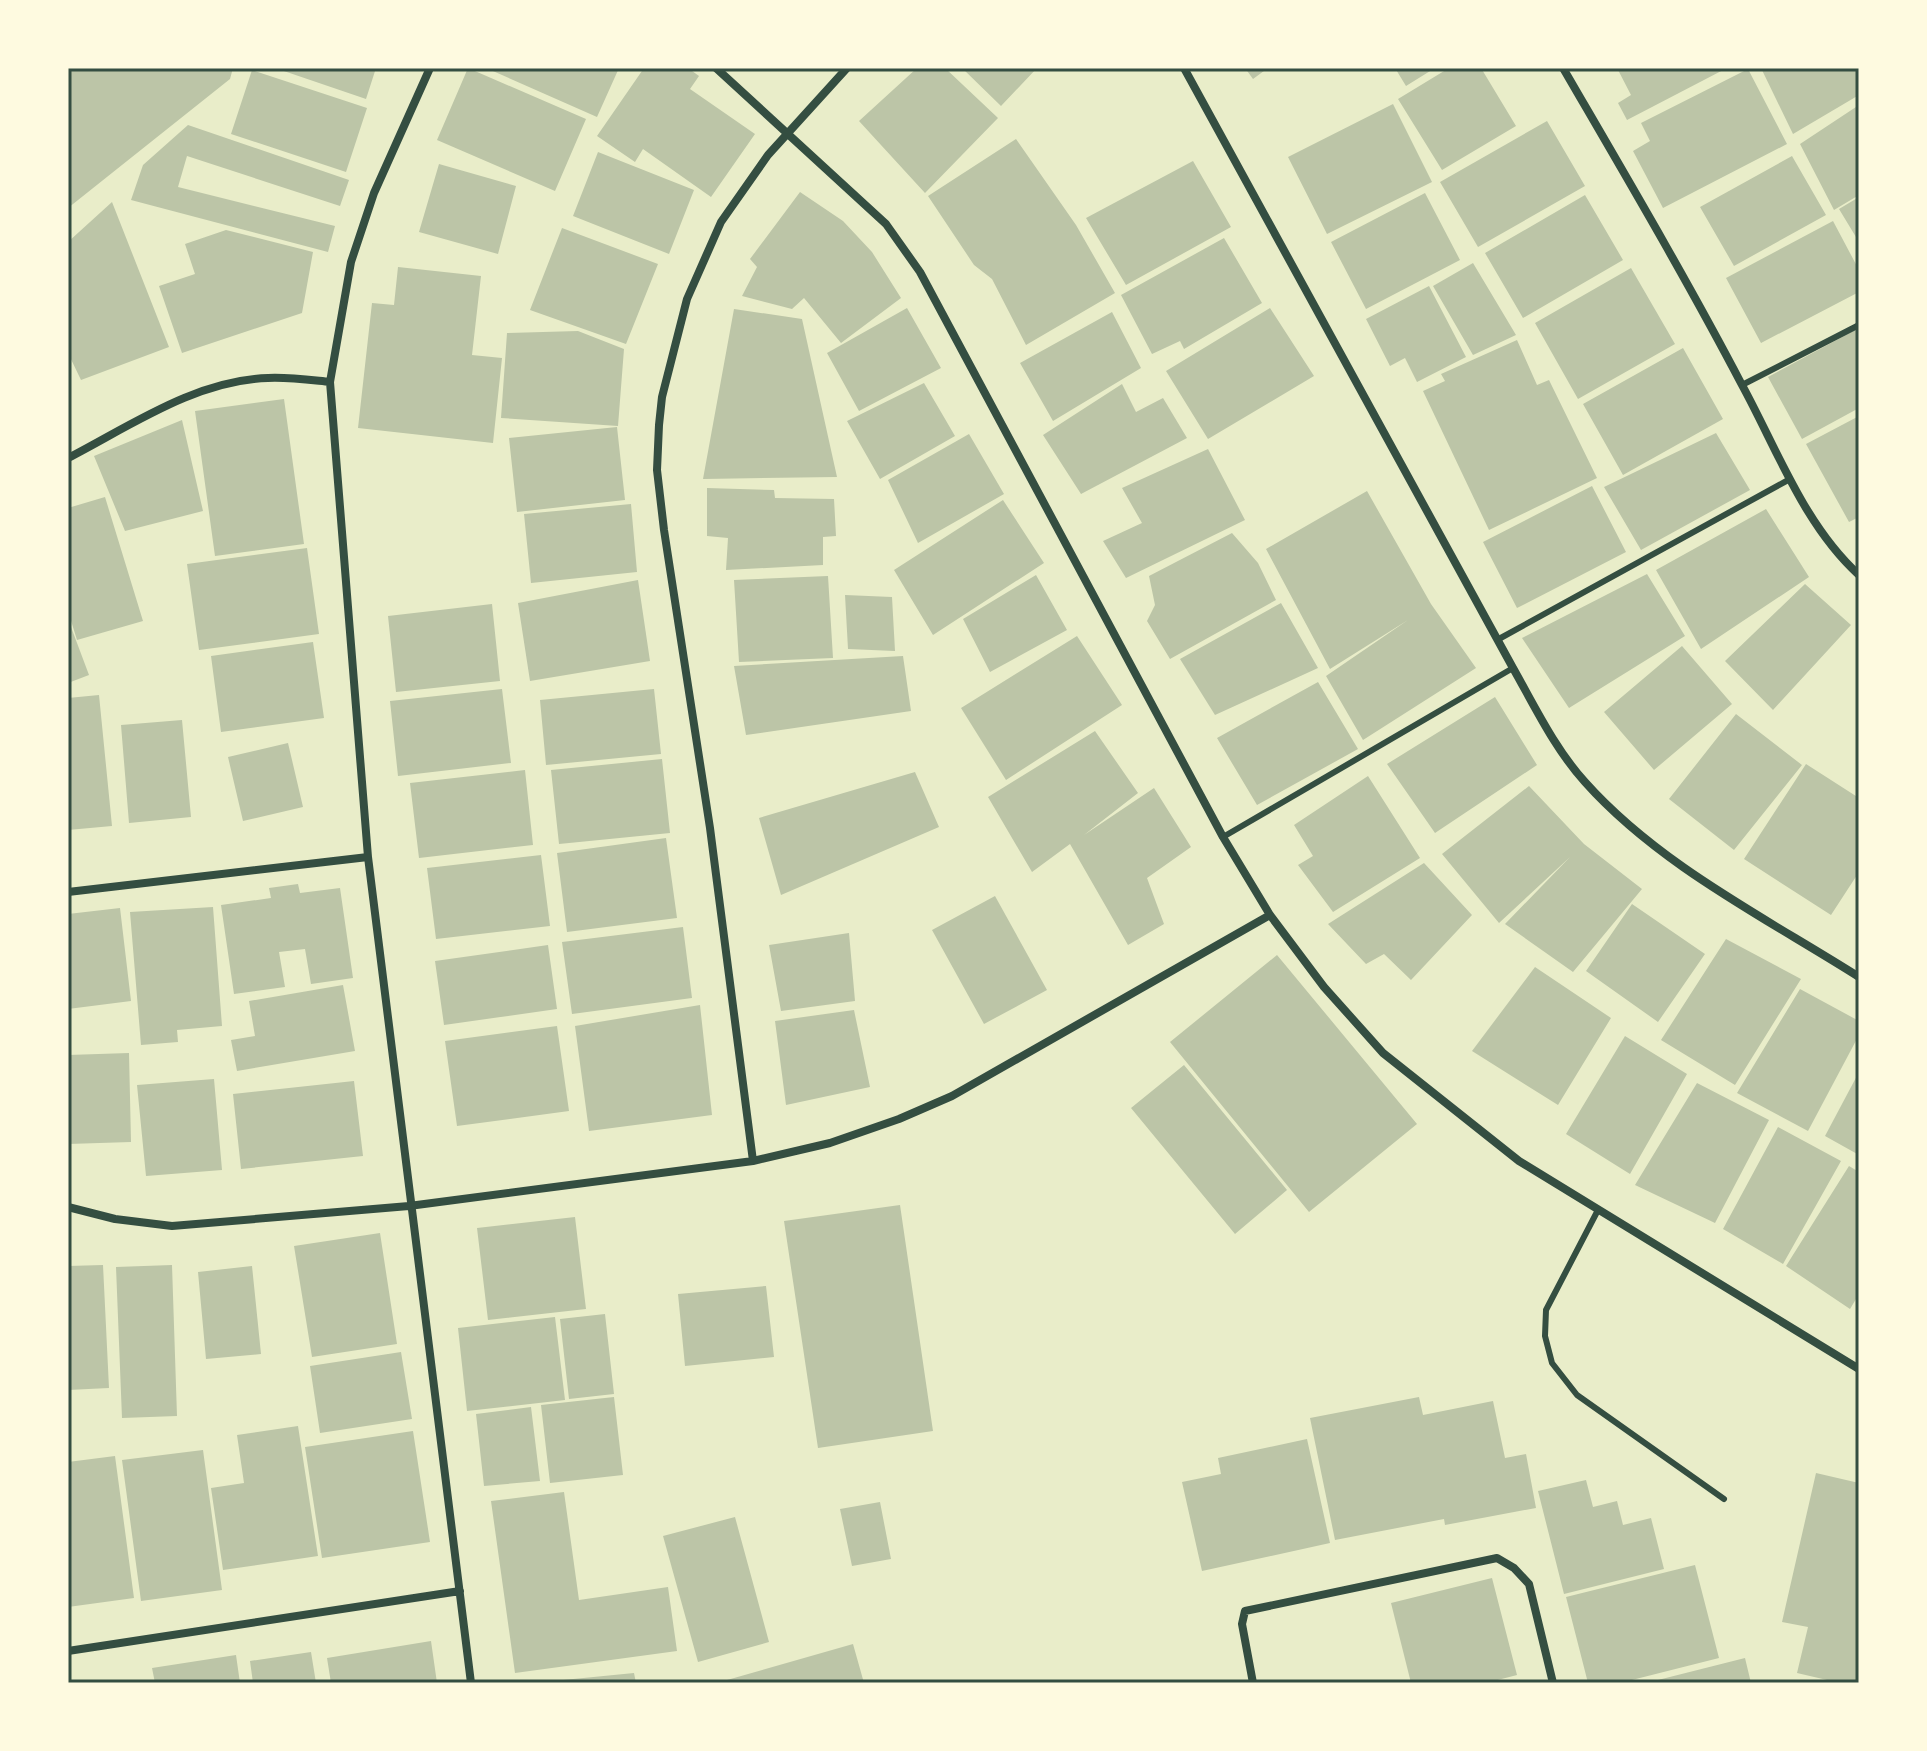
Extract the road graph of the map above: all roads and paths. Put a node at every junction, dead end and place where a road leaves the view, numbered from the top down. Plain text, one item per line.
1 (430, 68) edge
2 (716, 68) edge
3 (847, 68) edge
4 (1184, 68) edge
5 (1563, 68) edge
6 (787, 133) junction
7 (1859, 325) edge
8 (330, 382) junction
9 (1742, 385) junction
10 (68, 458) edge
11 (1790, 479) junction
12 (1859, 575) edge
13 (1497, 640) junction
14 (1513, 668) junction
15 (1223, 837) junction
16 (368, 857) junction
17 (68, 892) edge
18 (1270, 915) junction
19 (1859, 977) edge
20 (753, 1161) junction
21 (409, 1206) junction
22 (68, 1207) edge
23 (1598, 1210) junction
24 (1859, 1369) edge
25 (1724, 1499) dead end
26 (460, 1591) junction
27 (68, 1651) edge
28 (471, 1683) edge
29 (1253, 1683) edge
30 (1553, 1683) edge

1 - 8 street
2 - 6 street
3 - 6 street
4 - 13 street
5 - 9 street
6 - 15 street
6 - 20 street
7 - 9 lane
8 - 10 street
8 - 16 street
9 - 11 street
11 - 12 street
11 - 13 lane
13 - 14 street
14 - 15 lane
14 - 19 street
15 - 18 street
16 - 17 street
16 - 21 street
18 - 20 street
18 - 23 street
20 - 21 street
21 - 22 street
21 - 26 street
23 - 24 street
23 - 25 lane
26 - 27 street
26 - 28 street
29 - 30 street

